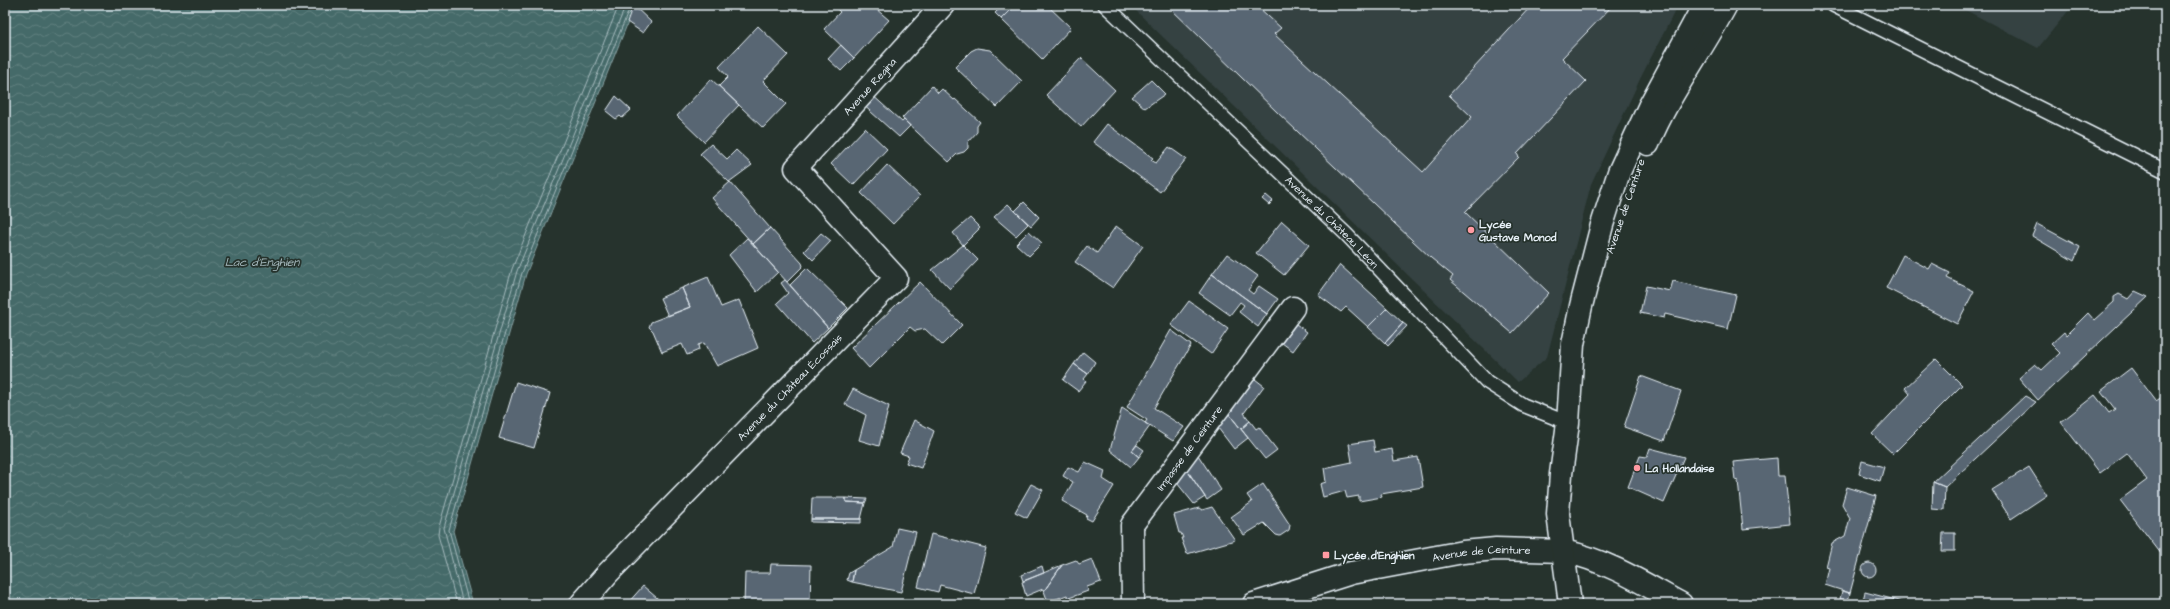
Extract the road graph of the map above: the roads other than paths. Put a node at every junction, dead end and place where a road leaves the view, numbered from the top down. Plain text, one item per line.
1 (943, 5) edge
2 (1105, 5) edge
3 (1704, 5) edge
4 (1726, 5) edge
5 (1833, 5) edge
6 (796, 168) joint
7 (2165, 171) edge
8 (1293, 308) dead end
9 (1568, 423) junction
10 (1563, 552) junction
11 (581, 604) edge
12 (1133, 604) edge
13 (1254, 604) edge
14 (1570, 604) edge
15 (1681, 604) edge

1 - 6 street, Avenue Regina
2 - 9 lane, Avenue du Château Léon
3 - 9 street, Avenue de Ceinture
4 - 9 street, Avenue de Ceinture
5 - 7 lane
6 - 11 street, Avenue du Château Écossais
8 - 12 street, Impasse de Ceinture
9 - 10 street, Avenue de Ceinture
10 - 13 street, Avenue de Ceinture
10 - 14 street
10 - 15 street

